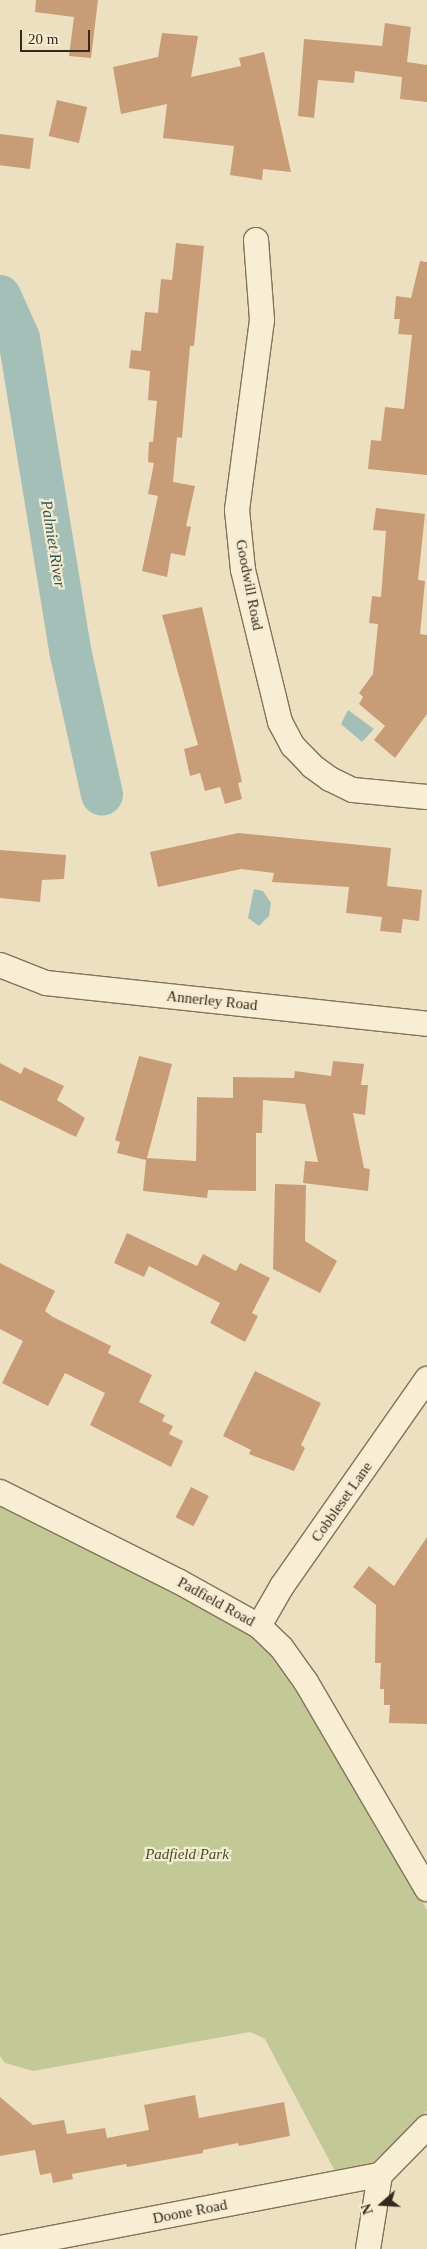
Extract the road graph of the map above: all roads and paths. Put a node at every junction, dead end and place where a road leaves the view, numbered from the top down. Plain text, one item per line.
1 (256, 240) dead end
2 (427, 797) edge
3 (0, 965) edge
4 (427, 1024) edge
5 (427, 1379) edge
6 (0, 1492) edge
7 (259, 1626) junction
8 (427, 1889) edge
9 (427, 2127) edge
10 (380, 2175) junction
11 (0, 2248) edge
12 (368, 2249) edge

1 - 2 street, Goodwill Road
3 - 4 street, Annerley Road
5 - 7 street, Cobbleset Lane
6 - 7 street, Padfield Road
7 - 8 street, Padfield Road
9 - 10 street
10 - 11 street, Doone Road
10 - 12 street

